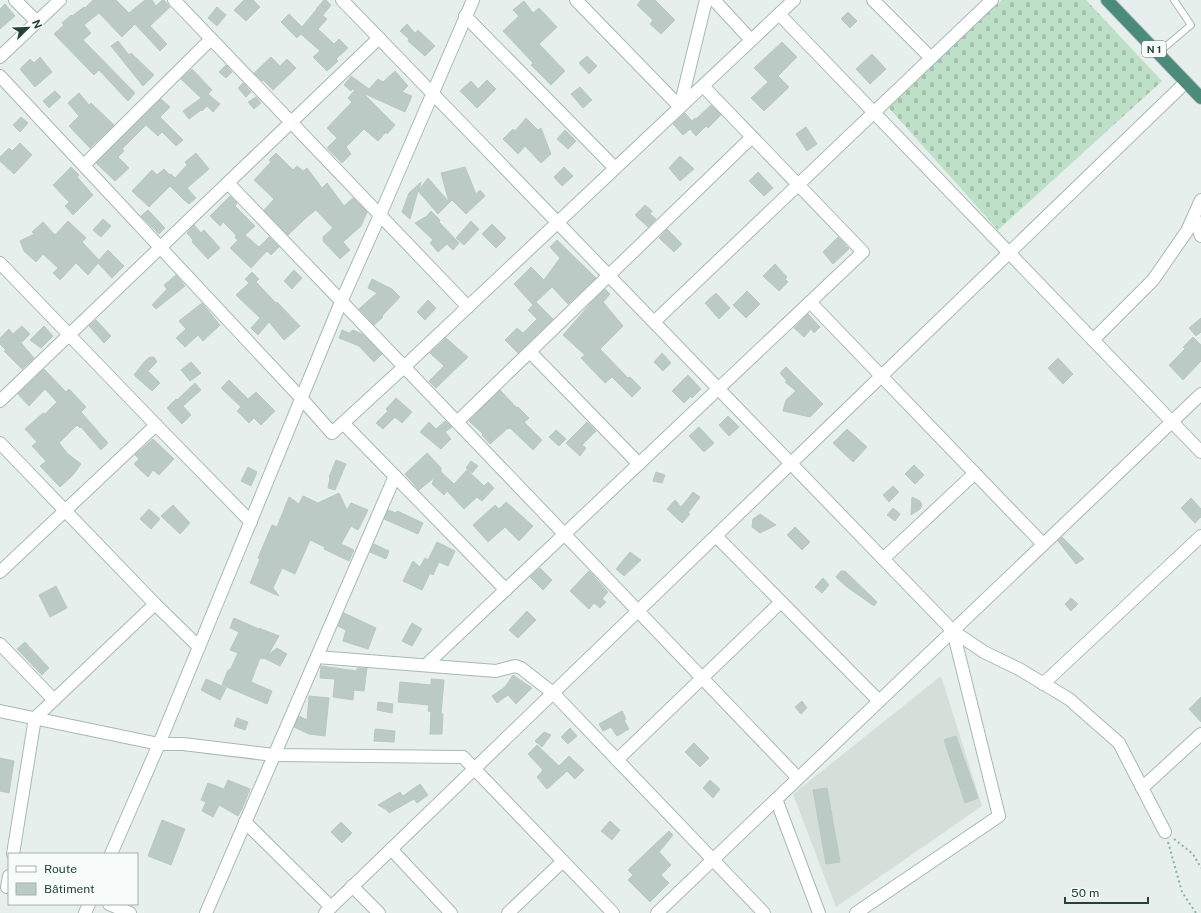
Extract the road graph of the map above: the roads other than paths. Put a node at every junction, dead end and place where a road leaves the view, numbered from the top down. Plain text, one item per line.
1 (15, 0) edge
2 (60, 0) edge
3 (174, 0) edge
4 (342, 0) edge
5 (473, 0) edge
6 (576, 0) edge
7 (706, 0) edge
8 (714, 0) edge
9 (794, 0) edge
10 (873, 0) edge
11 (992, 0) edge
12 (1106, 0) edge
13 (1174, 0) edge
14 (779, 14) junction
15 (466, 16) junction
16 (37, 22) junction
17 (379, 38) junction
18 (212, 40) junction
19 (751, 40) junction
20 (1158, 53) junction
21 (0, 57) edge
22 (931, 58) junction
23 (0, 76) edge
24 (1186, 82) junction
25 (703, 86) junction
26 (432, 93) junction
27 (1201, 98) edge
28 (680, 108) junction
29 (874, 113) junction
30 (291, 122) junction
31 (752, 137) junction
32 (84, 166) junction
33 (615, 168) junction
34 (228, 183) junction
35 (799, 185) junction
36 (1201, 200) edge
37 (380, 215) junction
38 (1194, 216) junction
39 (558, 222) junction
40 (1201, 236) edge
41 (160, 248) junction
42 (1009, 253) junction
43 (0, 263) edge
44 (609, 275) junction
45 (341, 302) junction
46 (810, 302) junction
47 (468, 307) junction
48 (654, 322) junction
49 (69, 335) junction
50 (1093, 340) junction
51 (530, 352) junction
52 (404, 367) junction
53 (882, 376) junction
54 (718, 389) junction
55 (1201, 394) edge
56 (302, 398) junction
57 (0, 401) edge
58 (457, 422) junction
59 (1172, 422) junction
60 (343, 423) junction
61 (156, 425) junction
62 (0, 443) edge
63 (1201, 452) edge
64 (791, 463) junction
65 (639, 464) junction
66 (975, 473) junction
67 (395, 476) junction
68 (65, 511) junction
69 (251, 522) junction
70 (564, 534) junction
71 (716, 536) junction
72 (1201, 536) edge
73 (1043, 544) junction
74 (883, 559) junction
75 (0, 572) edge
76 (506, 590) junction
77 (781, 602) junction
78 (155, 604) junction
79 (638, 611) junction
80 (953, 631) junction
81 (0, 644) edge
82 (199, 647) junction
83 (317, 657) junction
84 (426, 665) junction
85 (702, 678) junction
86 (1043, 684) junction
87 (553, 693) junction
88 (54, 700) junction
89 (879, 701) junction
90 (0, 711) edge
91 (35, 718) junction
92 (1201, 734) edge
93 (159, 744) junction
94 (274, 755) junction
95 (617, 760) junction
96 (474, 769) junction
97 (798, 778) junction
98 (1142, 788) junction
99 (776, 799) junction
100 (245, 822) junction
101 (1165, 832) road end
102 (391, 849) junction
103 (13, 853) edge
104 (111, 853) edge
105 (713, 859) junction
106 (563, 861) junction
107 (352, 886) junction
108 (111, 905) edge
109 (328, 910) edge
110 (130, 913) edge
111 (206, 913) edge
112 (379, 913) edge
113 (451, 913) edge
114 (508, 913) edge
115 (613, 913) edge
116 (657, 913) edge
117 (764, 913) edge
118 (819, 913) edge
119 (856, 913) edge

1 - 16 street
2 - 16 street
3 - 18 street
4 - 17 street
5 - 15 street
6 - 28 street
7 - 28 street
8 - 19 street
9 - 14 street
10 - 22 street
11 - 22 street
12 - 20 highway, N 1
13 - 20 lane
14 - 19 street
14 - 29 street
15 - 26 street
15 - 33 street
16 - 21 street
17 - 26 street
17 - 30 street
18 - 30 street
18 - 32 street
19 - 25 street
20 - 24 highway, N 1
22 - 29 street
23 - 32 street
24 - 27 highway, N 1
24 - 42 street
25 - 28 street
25 - 31 street
26 - 37 street
26 - 39 street
28 - 33 street
29 - 35 street
29 - 42 street
30 - 34 street
30 - 37 street
31 - 35 street
31 - 44 street
32 - 41 street
33 - 39 street
34 - 41 street
34 - 45 street
35 - 46 street
35 - 48 street
36 - 38 street
37 - 45 street
37 - 47 street
38 - 40 street
38 - 50 street
39 - 44 street
39 - 47 street
41 - 49 street
41 - 56 street
42 - 50 street
42 - 53 street
43 - 49 street
44 - 48 street
44 - 51 street
45 - 52 street
45 - 56 street
46 - 53 street
46 - 54 street
47 - 52 street
48 - 54 street
49 - 57 street
49 - 61 street
50 - 59 street
51 - 58 street
51 - 65 street
52 - 58 street
52 - 60 street
53 - 64 street
53 - 66 street
54 - 64 street
54 - 65 street
55 - 59 street
56 - 60 street
56 - 69 street
58 - 70 street
59 - 63 street
59 - 73 street
60 - 67 street
61 - 68 street
61 - 69 street
62 - 68 street
64 - 71 street
64 - 74 street
65 - 70 street
66 - 73 street
66 - 74 street
67 - 76 street
67 - 83 street
68 - 75 street
68 - 78 street
69 - 82 street
70 - 76 street
70 - 79 street
71 - 77 street
71 - 79 street
72 - 86 street
73 - 80 street
74 - 80 street
76 - 84 street
77 - 85 street
77 - 89 street
78 - 82 street
78 - 88 street
79 - 85 street
79 - 87 street
80 - 86 street
80 - 89 street
80 - 119 street
81 - 88 street
82 - 93 street
83 - 84 street
83 - 94 street
84 - 87 street
85 - 95 street
85 - 97 street
86 - 98 street
87 - 95 street
87 - 96 street
88 - 91 street
89 - 97 street
90 - 91 street
91 - 93 street
91 - 103 street
92 - 98 street
93 - 94 street
93 - 104 street
94 - 96 street
94 - 100 street
95 - 105 street
96 - 102 street
96 - 106 street
97 - 99 street
98 - 101 street
99 - 105 street
99 - 118 street
100 - 109 street
100 - 111 street
102 - 107 street
102 - 113 street
105 - 116 street
105 - 117 street
106 - 114 street
106 - 115 street
107 - 109 street
107 - 112 street
108 - 110 street

